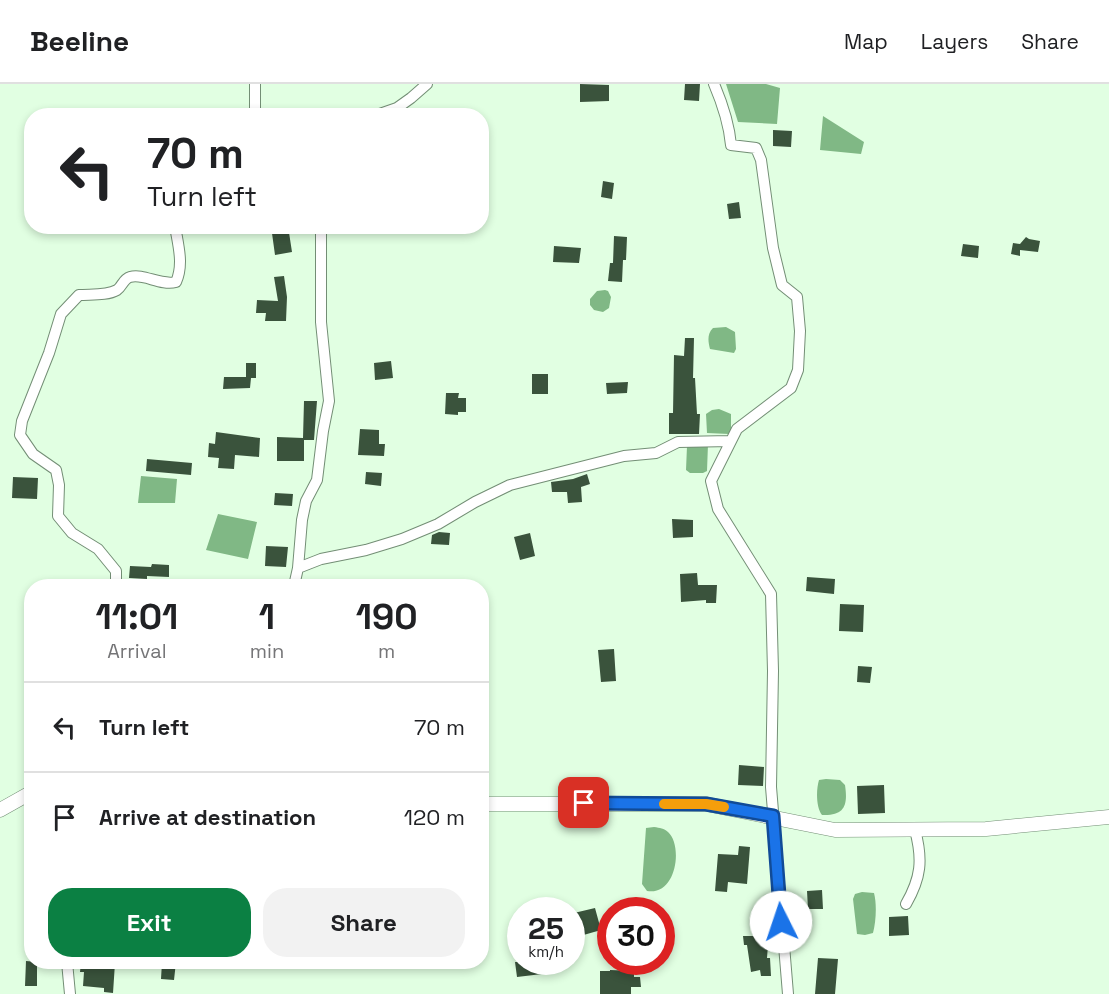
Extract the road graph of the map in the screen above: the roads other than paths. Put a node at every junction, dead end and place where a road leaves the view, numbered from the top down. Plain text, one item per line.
1 (255, 84) edge
2 (427, 84) edge
3 (713, 84) edge
4 (255, 108) edge
5 (396, 108) edge
6 (176, 234) edge
7 (321, 234) edge
8 (731, 441) junction
9 (298, 568) junction
10 (116, 579) edge
11 (296, 579) edge
12 (24, 796) edge
13 (489, 804) edge
14 (0, 810) edge
15 (773, 816) junction
16 (1109, 817) edge
17 (915, 830) junction
18 (906, 904) dead end
19 (68, 969) edge
20 (70, 994) edge
21 (788, 994) edge

1 - 4 street
2 - 5 street
3 - 8 street
6 - 10 street
7 - 9 street
8 - 9 street
8 - 15 street
9 - 11 street
12 - 14 street
13 - 15 street
15 - 17 street
15 - 21 street
16 - 17 street
17 - 18 street
19 - 20 street

